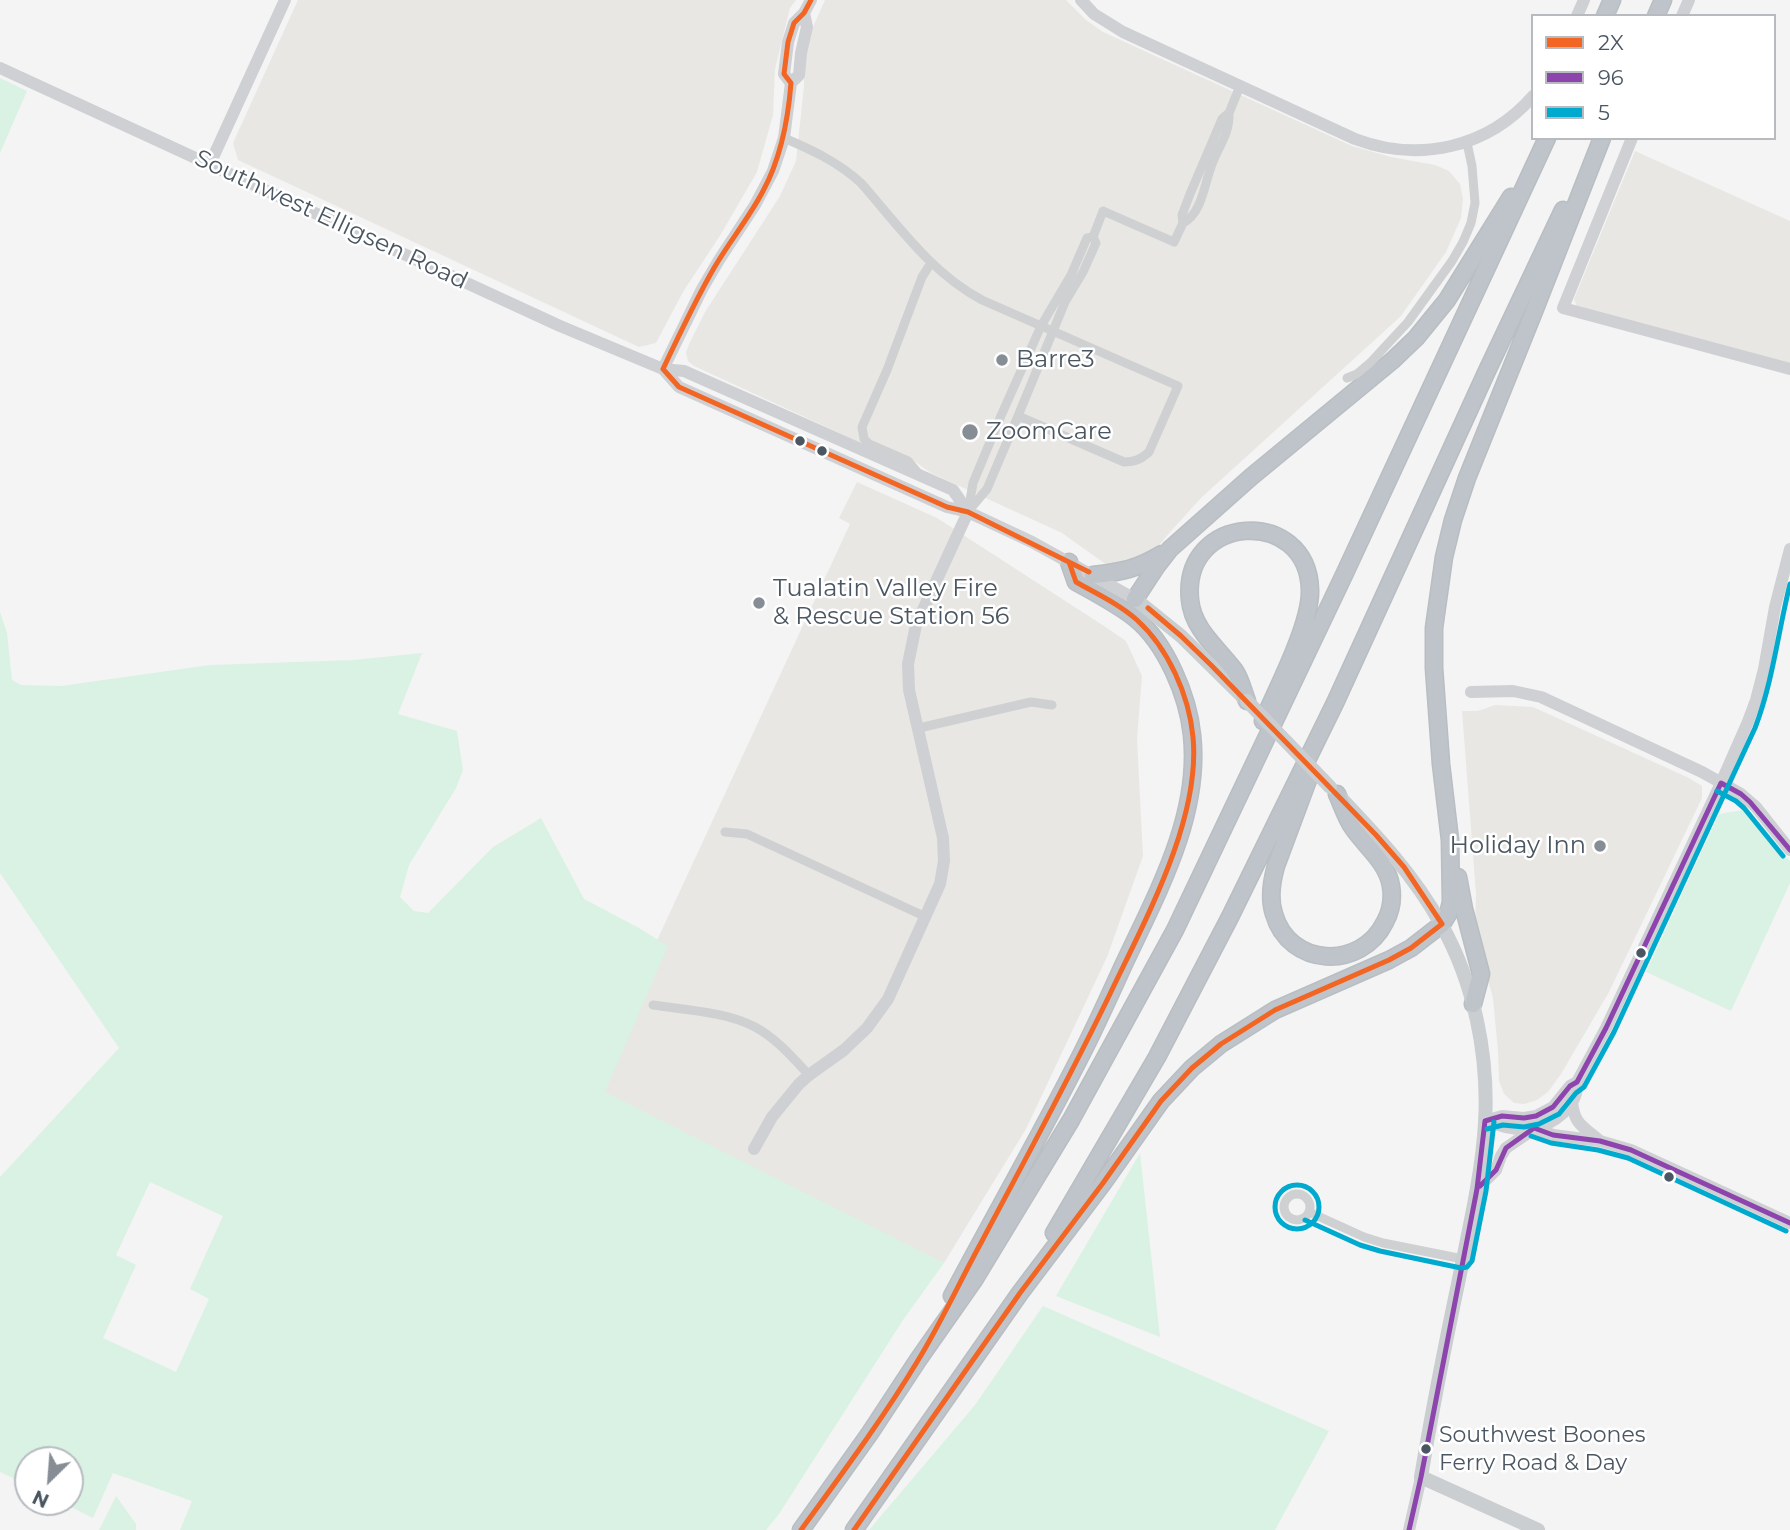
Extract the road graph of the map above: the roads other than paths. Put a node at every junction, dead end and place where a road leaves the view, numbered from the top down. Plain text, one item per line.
1 (285, 0) edge
2 (811, 0) edge
3 (1081, 0) edge
4 (0, 68) edge
5 (1240, 86) junction
6 (1531, 98) edge
7 (784, 138) junction
8 (1598, 140) edge
9 (1598, 140) edge
10 (1631, 140) edge
11 (1546, 141) edge
12 (1467, 143) junction
13 (210, 164) junction
14 (1093, 237) junction
15 (931, 263) junction
16 (1041, 326) junction
17 (1053, 331) junction
18 (663, 369) junction
19 (1790, 369) edge
20 (1347, 378) dead end
21 (1018, 416) junction
22 (919, 474) junction
23 (968, 512) junction
24 (1170, 549) junction
25 (1790, 549) edge
26 (1069, 562) junction
27 (1093, 575) junction
28 (1135, 599) junction
29 (1471, 692) dead end
30 (1247, 701) junction
31 (1335, 702) junction
32 (1052, 705) dead end
33 (919, 728) junction
34 (1721, 783) junction
35 (1334, 791) junction
36 (1226, 822) junction
37 (725, 832) dead end
38 (1450, 840) junction
39 (1790, 850) edge
40 (926, 917) junction
41 (1442, 924) junction
42 (1473, 1004) junction
43 (653, 1005) dead end
44 (809, 1075) junction
45 (1577, 1082) junction
46 (1572, 1101) junction
47 (1545, 1118) junction
48 (1485, 1121) junction
49 (1534, 1128) junction
50 (1600, 1141) junction
51 (754, 1149) dead end
52 (1477, 1189) junction
53 (1309, 1212) dead end
54 (1790, 1223) edge
55 (1463, 1259) junction
56 (1020, 1293) junction
57 (918, 1360) junction
58 (1421, 1477) junction
59 (801, 1530) edge
60 (854, 1530) edge
61 (1409, 1530) edge
62 (1538, 1530) edge

1 - 13 street
2 - 7 street
3 - 5 street
4 - 13 street, Southwest Elligsen Road
5 - 12 street
5 - 14 street
6 - 12 street
7 - 15 street
7 - 18 street
8 - 31 highway
9 - 38 highway
10 - 19 street
11 - 24 highway
11 - 36 highway
12 - 20 street
13 - 18 street, Southwest Elligsen Road
14 - 16 street
14 - 17 street
15 - 16 street
15 - 22 street
16 - 17 street
16 - 23 street
17 - 21 street
17 - 21 street
18 - 22 street, Southwest Elligsen Road
18 - 23 street, Southwest Elligsen Road
21 - 23 street
22 - 23 street, Southwest Elligsen Road
23 - 26 street, Southwest Elligsen Road
23 - 33 street
24 - 27 highway
24 - 28 highway
25 - 34 street
26 - 27 street, Southwest Elligsen Road
26 - 57 highway
27 - 28 street, Southwest Elligsen Road
28 - 30 main road, Southwest Elligsen Road
29 - 34 street
30 - 35 main road, Southwest Elligsen Road, bridge
30 - 36 highway
31 - 35 highway
31 - 56 highway
32 - 33 street
33 - 40 street
34 - 39 street
34 - 45 street
35 - 41 main road, Southwest Elligsen Road
36 - 57 highway
37 - 40 street
38 - 41 highway
38 - 42 highway
40 - 44 street
41 - 42 main road, Southwest Elligsen Road
41 - 56 highway
42 - 48 main road, Southwest Elligsen Road
43 - 44 street
44 - 51 street
45 - 46 street
45 - 47 street
46 - 47 street
46 - 50 street
47 - 48 street
47 - 49 street
48 - 49 street
48 - 52 main road, Southwest Elligsen Road
49 - 50 street
49 - 52 street
50 - 54 street
52 - 55 main road, Southwest Elligsen Road
53 - 55 street
55 - 58 main road, Southwest Elligsen Road
56 - 60 highway
57 - 59 highway
58 - 61 street
58 - 62 main road

